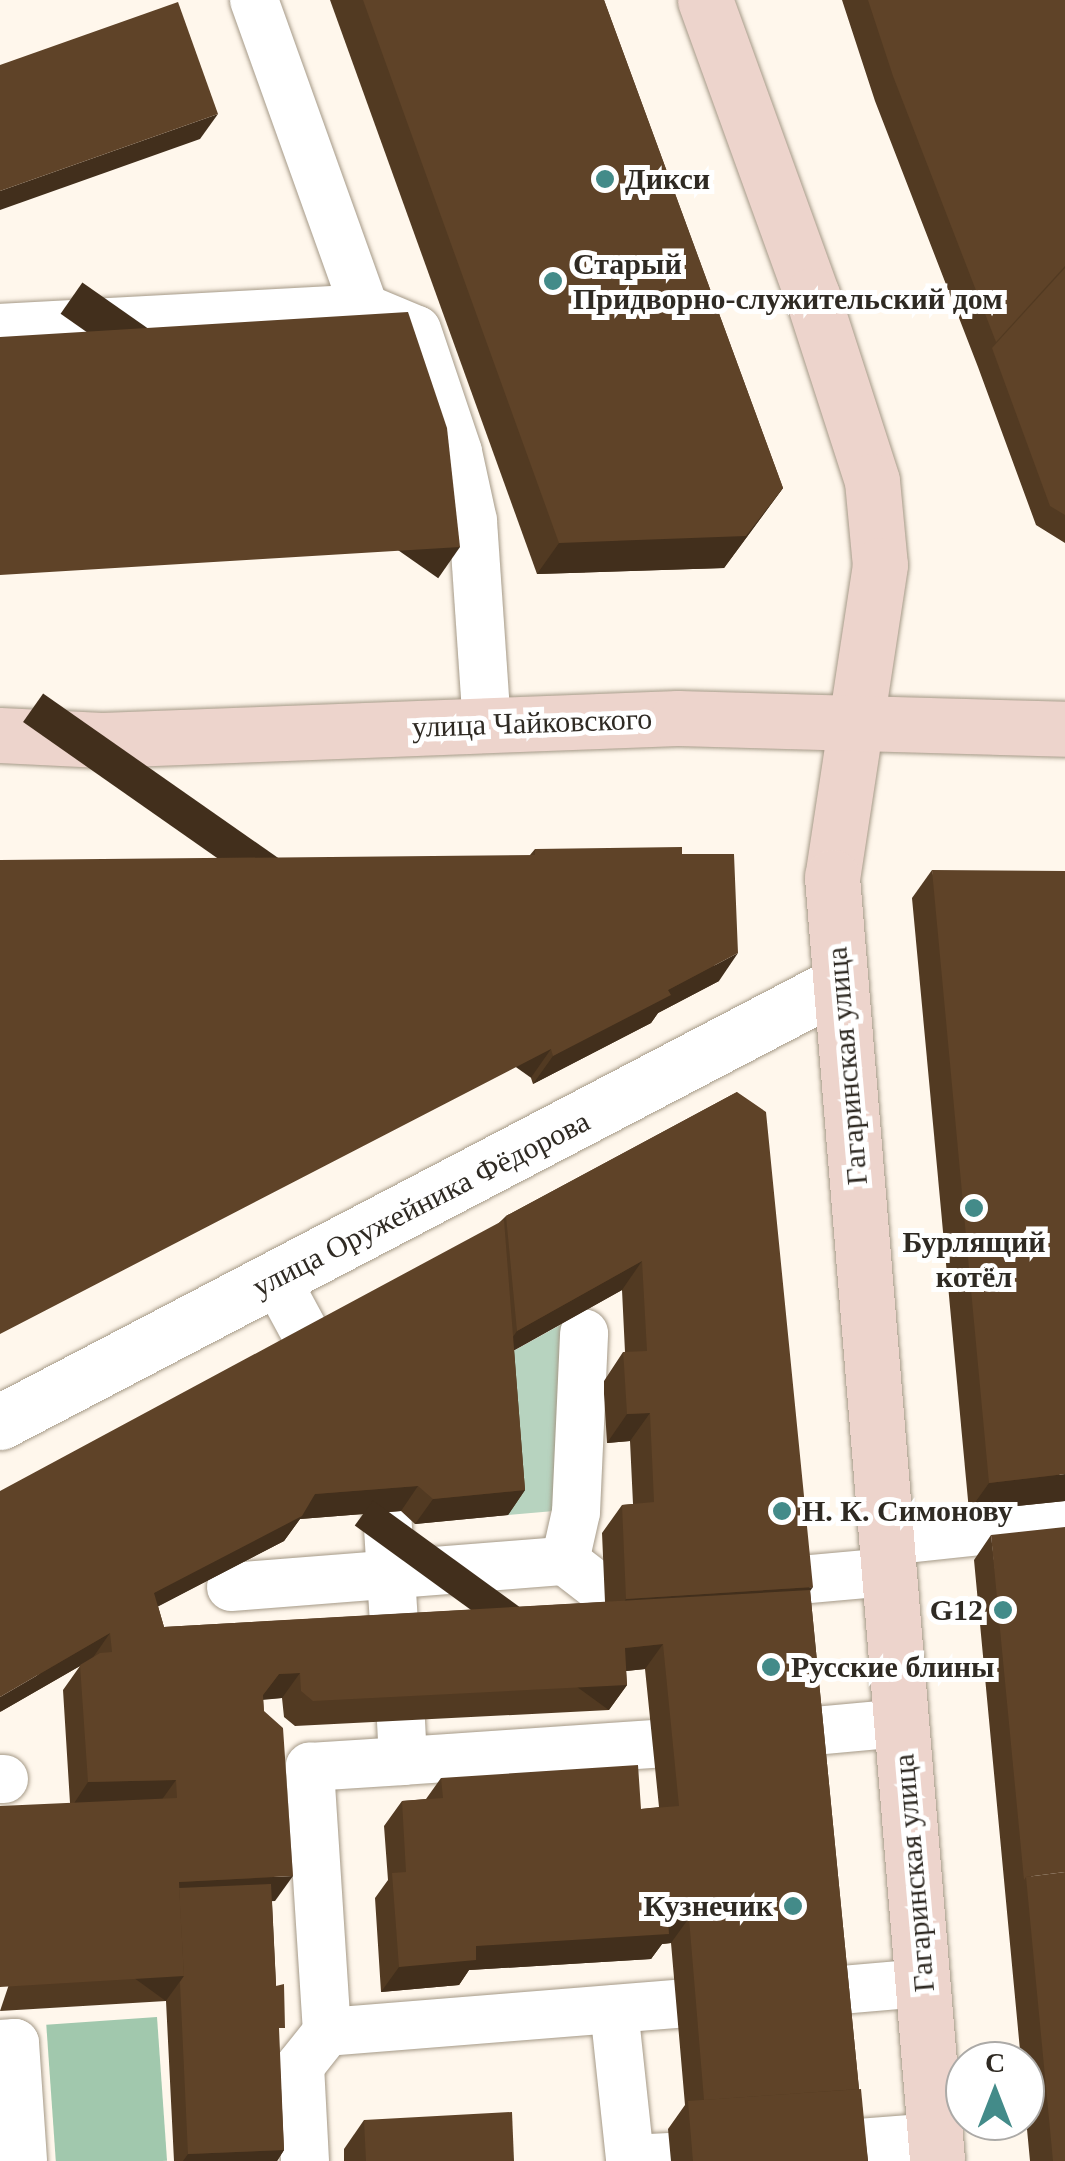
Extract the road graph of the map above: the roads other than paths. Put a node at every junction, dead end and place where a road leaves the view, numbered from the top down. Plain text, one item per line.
1 (254, 0) edge
2 (705, 0) edge
3 (364, 308) junction
4 (0, 328) edge
5 (857, 722) junction
6 (487, 724) junction
7 (1065, 729) edge
8 (0, 736) edge
9 (840, 982) junction
10 (276, 1279) junction
11 (584, 1333) edge
12 (309, 1340) edge
13 (0, 1422) edge
14 (387, 1512) edge
15 (1065, 1522) edge
16 (887, 1556) junction
17 (565, 1561) junction
18 (390, 1573) junction
19 (789, 1581) edge
20 (231, 1588) edge
21 (604, 1592) dead end
22 (395, 1639) edge
23 (901, 1723) junction
24 (804, 1732) edge
25 (652, 1744) dead end
26 (923, 1983) junction
27 (829, 1991) edge
28 (676, 2004) dead end
29 (614, 2009) junction
30 (327, 2032) junction
31 (0, 2044) edge
32 (844, 2144) edge
33 (936, 2149) edge
34 (670, 2157) dead end
35 (24, 2161) edge
36 (305, 2161) edge

1 - 3 lane
2 - 5 street, Гагаринская улица
3 - 4 lane
3 - 6 lane
5 - 6 street, улица Чайковского
5 - 7 street, улица Чайковского
5 - 9 street, Гагаринская улица
6 - 8 street, улица Чайковского
9 - 10 street, улица Оружейника Фёдорова
9 - 16 street, Гагаринская улица
10 - 12 lane
10 - 13 street, улица Оружейника Фёдорова
11 - 17 lane
14 - 18 lane
15 - 16 lane
16 - 19 lane
16 - 23 street, Гагаринская улица
17 - 18 lane
17 - 21 lane
18 - 20 lane
18 - 22 lane
23 - 24 lane
23 - 26 street, Гагаринская улица
25 - 30 lane
26 - 27 lane
26 - 33 street, Гагаринская улица
28 - 29 lane
29 - 30 lane
29 - 34 lane
30 - 36 lane
31 - 35 lane
32 - 33 lane

